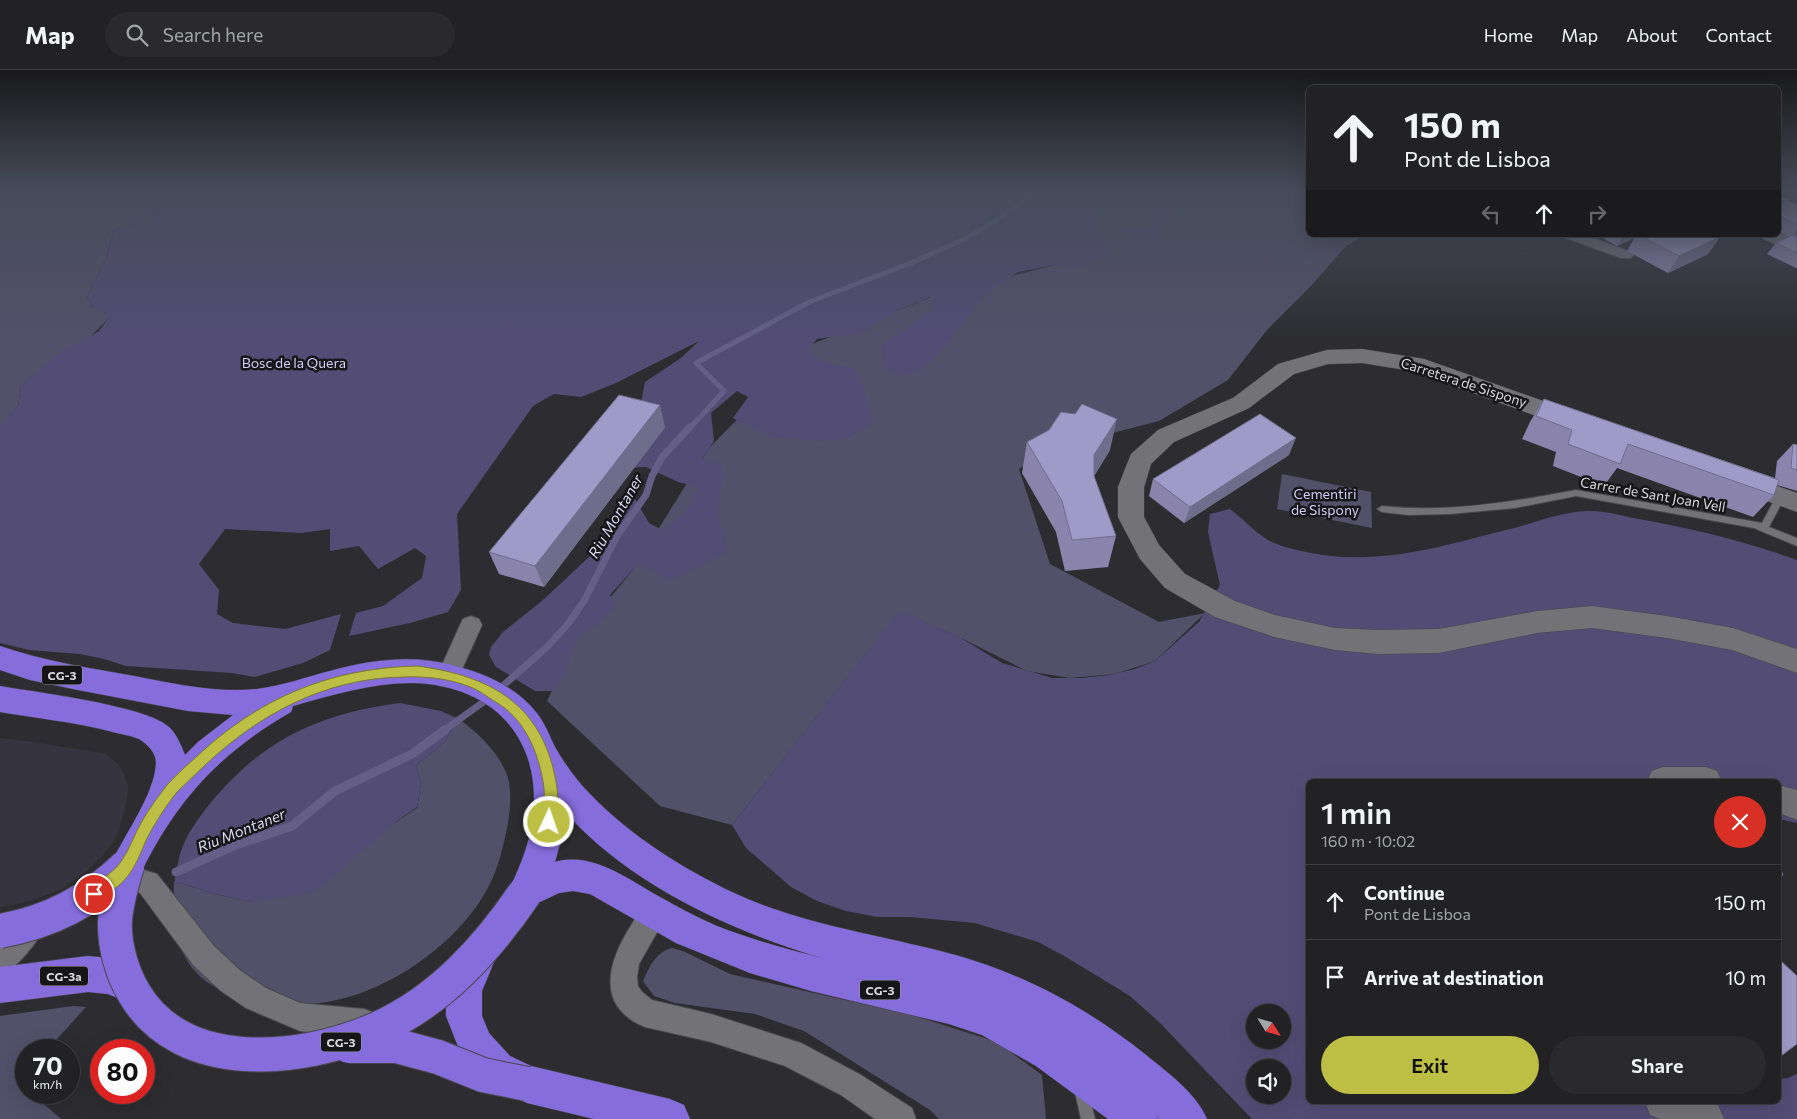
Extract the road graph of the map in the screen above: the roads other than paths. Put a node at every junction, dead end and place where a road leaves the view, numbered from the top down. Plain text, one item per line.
1 (1587, 241) edge
2 (1783, 241) edge
3 (1797, 247) edge
4 (1626, 255) dead end
5 (1595, 428) edge
6 (1715, 472) edge
7 (1789, 500) edge
8 (1382, 508) dead end
9 (1764, 528) junction
10 (1797, 542) edge
11 (471, 624) dead end
12 (0, 658) edge
13 (1797, 661) edge
14 (448, 676) junction
15 (313, 689) junction
16 (0, 699) edge
17 (544, 756) junction
18 (1781, 800) edge
19 (1797, 805) edge
20 (158, 807) junction
21 (127, 866) junction
22 (525, 893) junction
23 (655, 913) junction
24 (0, 931) edge
25 (478, 956) junction
26 (0, 962) edge
27 (127, 984) junction
28 (0, 985) edge
29 (1014, 993) junction
30 (1040, 1022) dead end
31 (1051, 1037) dead end
32 (332, 1046) junction
33 (1075, 1071) junction
34 (527, 1084) junction
35 (1671, 1104) edge
36 (1115, 1116) edge
37 (600, 1119) edge
38 (670, 1119) edge
39 (901, 1119) edge
40 (1187, 1119) edge
41 (1704, 1119) edge

1 - 4 street
2 - 3 main road
5 - 13 main road, Carretera de Sispony
6 - 7 main road
7 - 9 lane
8 - 9 lane, Carrer de Sant Joan Vell
9 - 10 lane, Carrer de Sant Joan Vell
11 - 14 street
12 - 15 highway, CG-3
14 - 15 highway, CG-3
14 - 17 highway, CG-3
15 - 20 highway, CG-3
16 - 20 highway, CG-3
17 - 22 highway, CG-3
17 - 29 highway, CG-3
18 - 19 main road
20 - 21 highway, CG-3
21 - 24 highway, bridge
21 - 27 highway, CG-3, bridge
22 - 23 highway, CG-3
22 - 25 highway, CG-3, bridge
23 - 33 highway, CG-3
23 - 39 street
25 - 32 highway, CG-3, bridge
25 - 34 highway, bridge
26 - 37 street
27 - 28 highway, CG-3a
27 - 32 highway, CG-3, bridge
29 - 30 lane
29 - 40 highway, CG-3
31 - 33 lane
32 - 34 highway, bridge
33 - 36 highway, CG-3
33 - 36 lane
34 - 38 highway
35 - 41 main road

